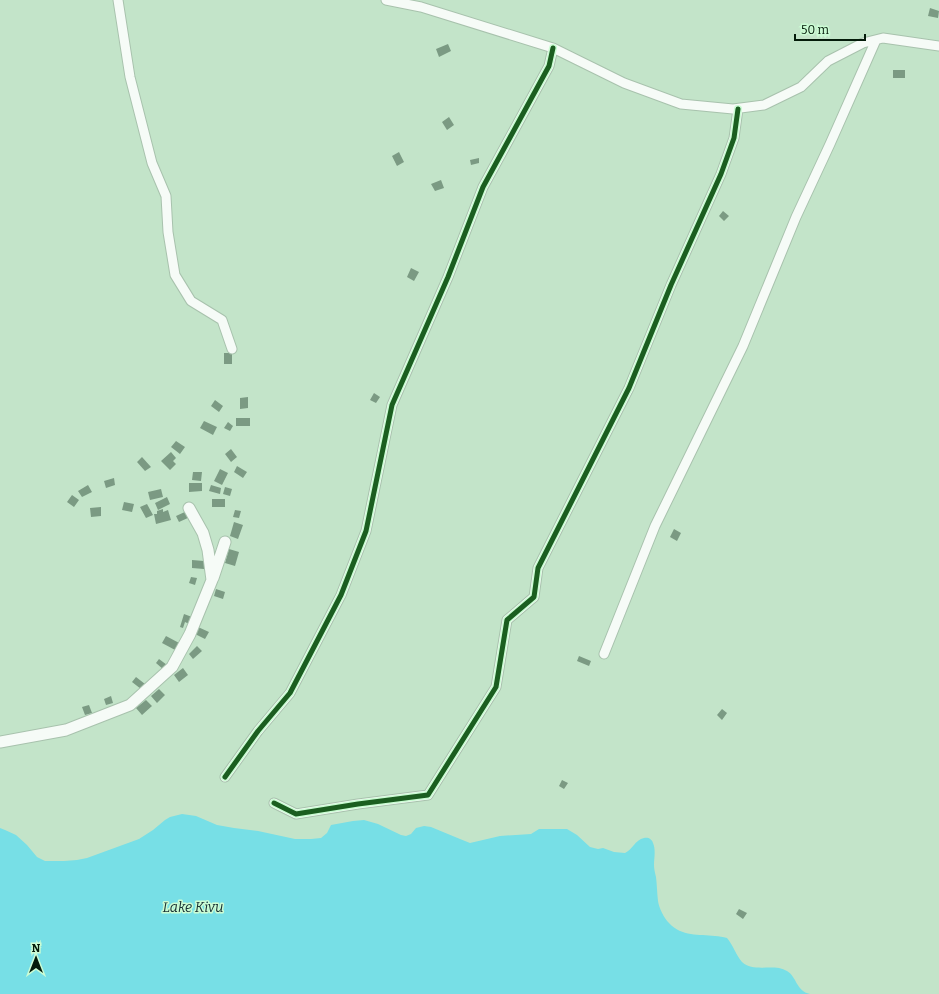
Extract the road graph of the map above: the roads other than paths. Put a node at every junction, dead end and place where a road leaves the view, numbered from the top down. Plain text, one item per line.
1 (118, 0) edge
2 (386, 0) edge
3 (876, 40) junction
4 (939, 46) edge
5 (553, 48) junction
6 (738, 108) junction
7 (232, 349) dead end
8 (189, 508) dead end
9 (224, 542) dead end
10 (212, 580) junction
11 (604, 654) dead end
12 (0, 742) edge
13 (225, 777) dead end
14 (274, 803) dead end

1 - 7 street
2 - 5 street
3 - 4 street
3 - 6 street
3 - 11 street
5 - 6 street
5 - 13 street
6 - 14 street
8 - 10 street
9 - 10 street
10 - 12 street

